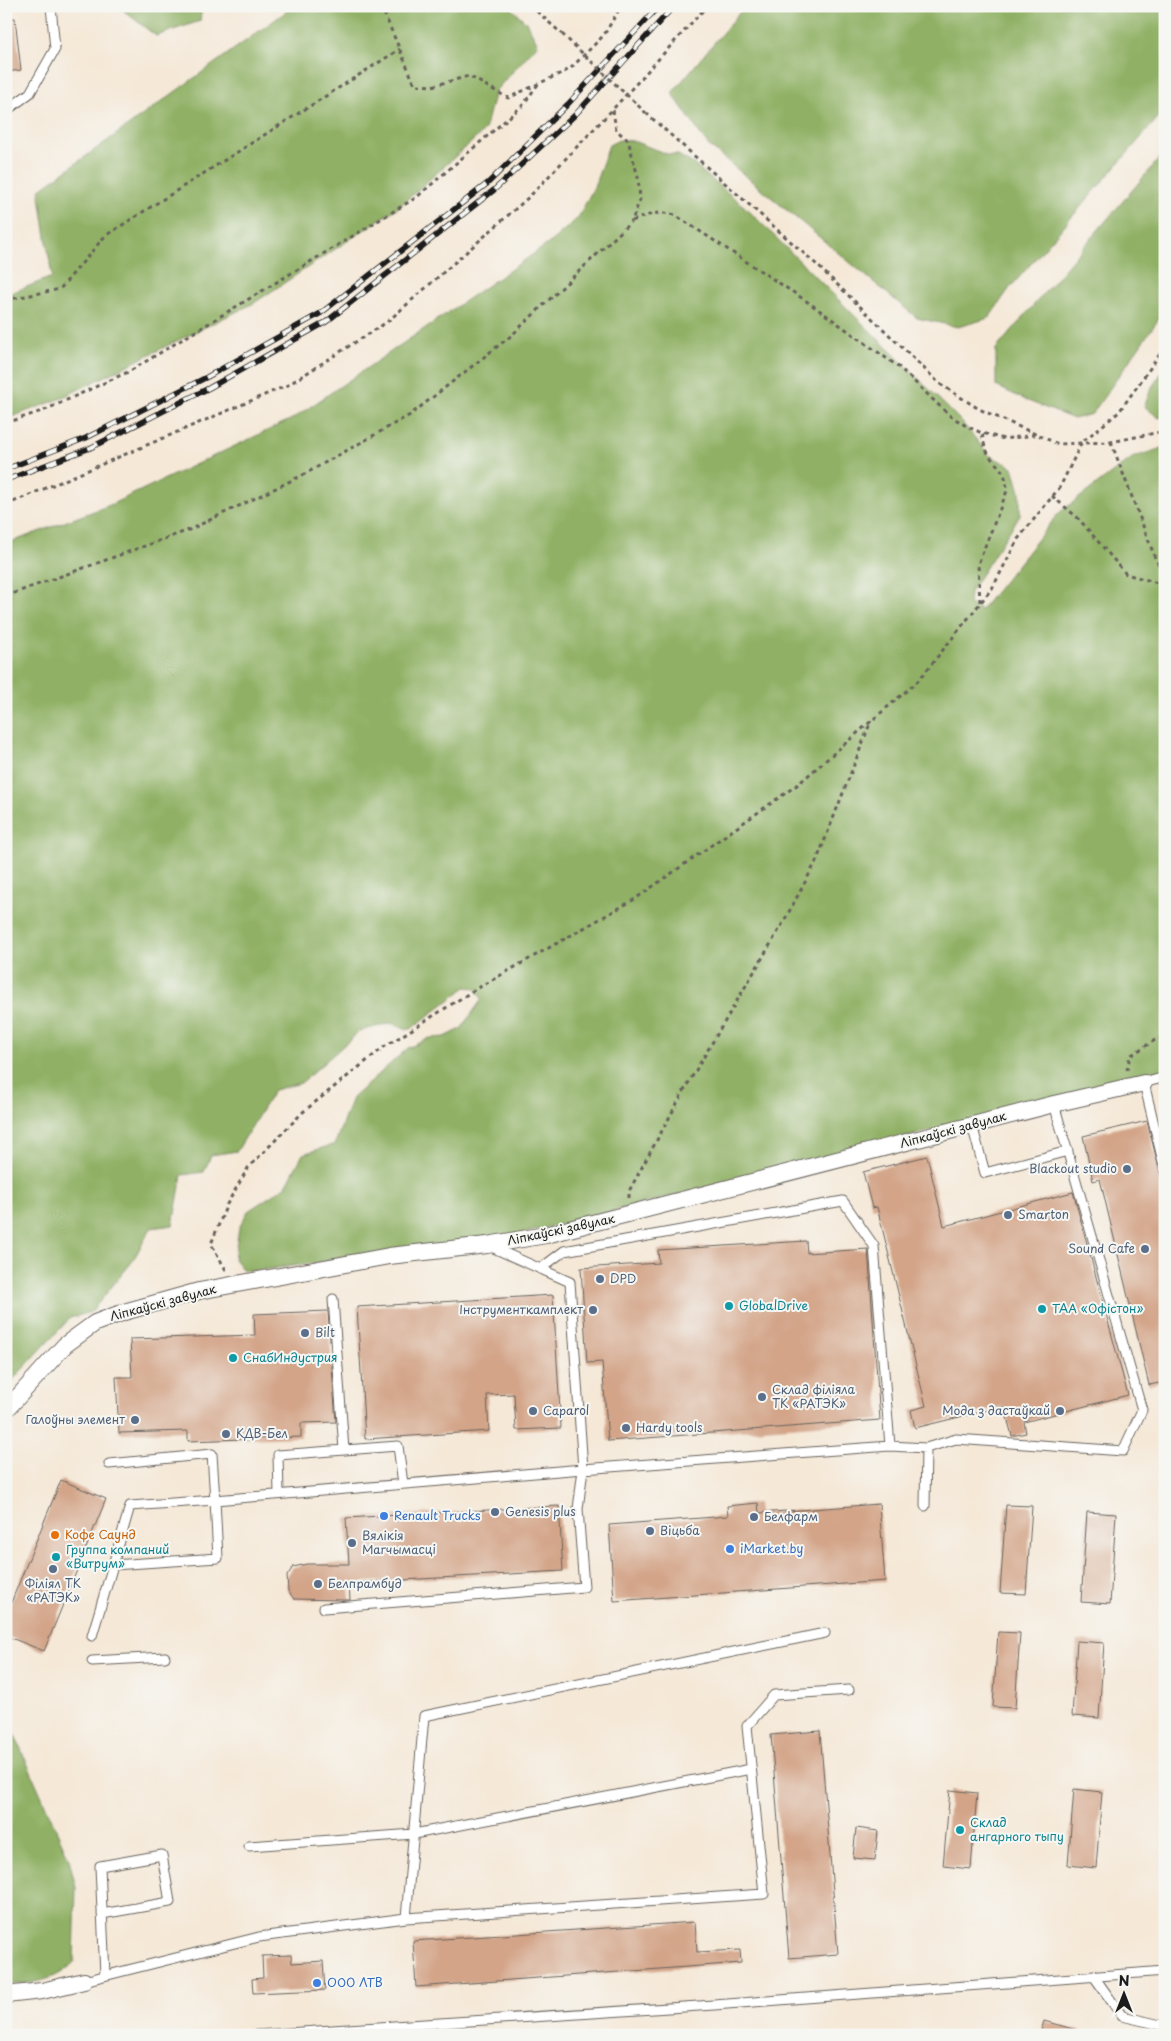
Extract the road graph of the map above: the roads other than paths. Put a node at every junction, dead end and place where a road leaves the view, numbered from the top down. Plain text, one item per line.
1 (51, 6) edge
2 (6, 111) edge
3 (1165, 1078) edge
4 (1144, 1083) junction
5 (1054, 1104) junction
6 (972, 1125) junction
7 (1162, 1147) edge
8 (1068, 1151) junction
9 (1165, 1170) edge
10 (487, 1245) junction
11 (540, 1268) junction
12 (333, 1299) dead end
13 (6, 1410) edge
14 (890, 1446) junction
15 (926, 1448) junction
16 (344, 1450) junction
17 (109, 1464) dead end
18 (583, 1469) junction
19 (403, 1484) junction
20 (279, 1494) junction
21 (215, 1500) junction
22 (925, 1506) dead end
23 (113, 1565) junction
24 (324, 1608) dead end
25 (825, 1633) dead end
26 (92, 1636) dead end
27 (165, 1657) dead end
28 (92, 1661) dead end
29 (850, 1690) dead end
30 (751, 1769) junction
31 (414, 1834) junction
32 (249, 1846) dead end
33 (102, 1914) junction
34 (406, 1918) junction
35 (1165, 1971) edge
36 (105, 1975) junction
37 (1093, 1975) junction
38 (84, 1981) joint
39 (6, 1995) edge
40 (1165, 2026) edge
41 (256, 2035) edge

1 - 2 lane
3 - 4 lane
4 - 5 street, Ліпкаўскі завулак
4 - 7 lane
5 - 6 street, Ліпкаўскі завулак
5 - 8 lane
6 - 8 lane
6 - 10 street, Ліпкаўскі завулак
7 - 9 lane
8 - 15 lane
10 - 11 lane
10 - 13 street, Ліпкаўскі завулак
11 - 14 lane
11 - 18 lane
12 - 16 lane
14 - 15 lane
14 - 18 lane
15 - 22 lane
16 - 19 lane
16 - 20 lane
17 - 21 lane
18 - 19 lane
18 - 24 lane
19 - 20 lane
20 - 21 lane
21 - 23 lane
21 - 23 lane
23 - 26 lane
25 - 31 lane
27 - 28 lane
29 - 30 lane
30 - 31 lane
30 - 34 lane
31 - 32 lane
31 - 34 lane
33 - 33 lane
33 - 36 lane
34 - 36 lane
35 - 37 lane
36 - 38 lane
37 - 40 lane
37 - 41 lane
38 - 39 street

